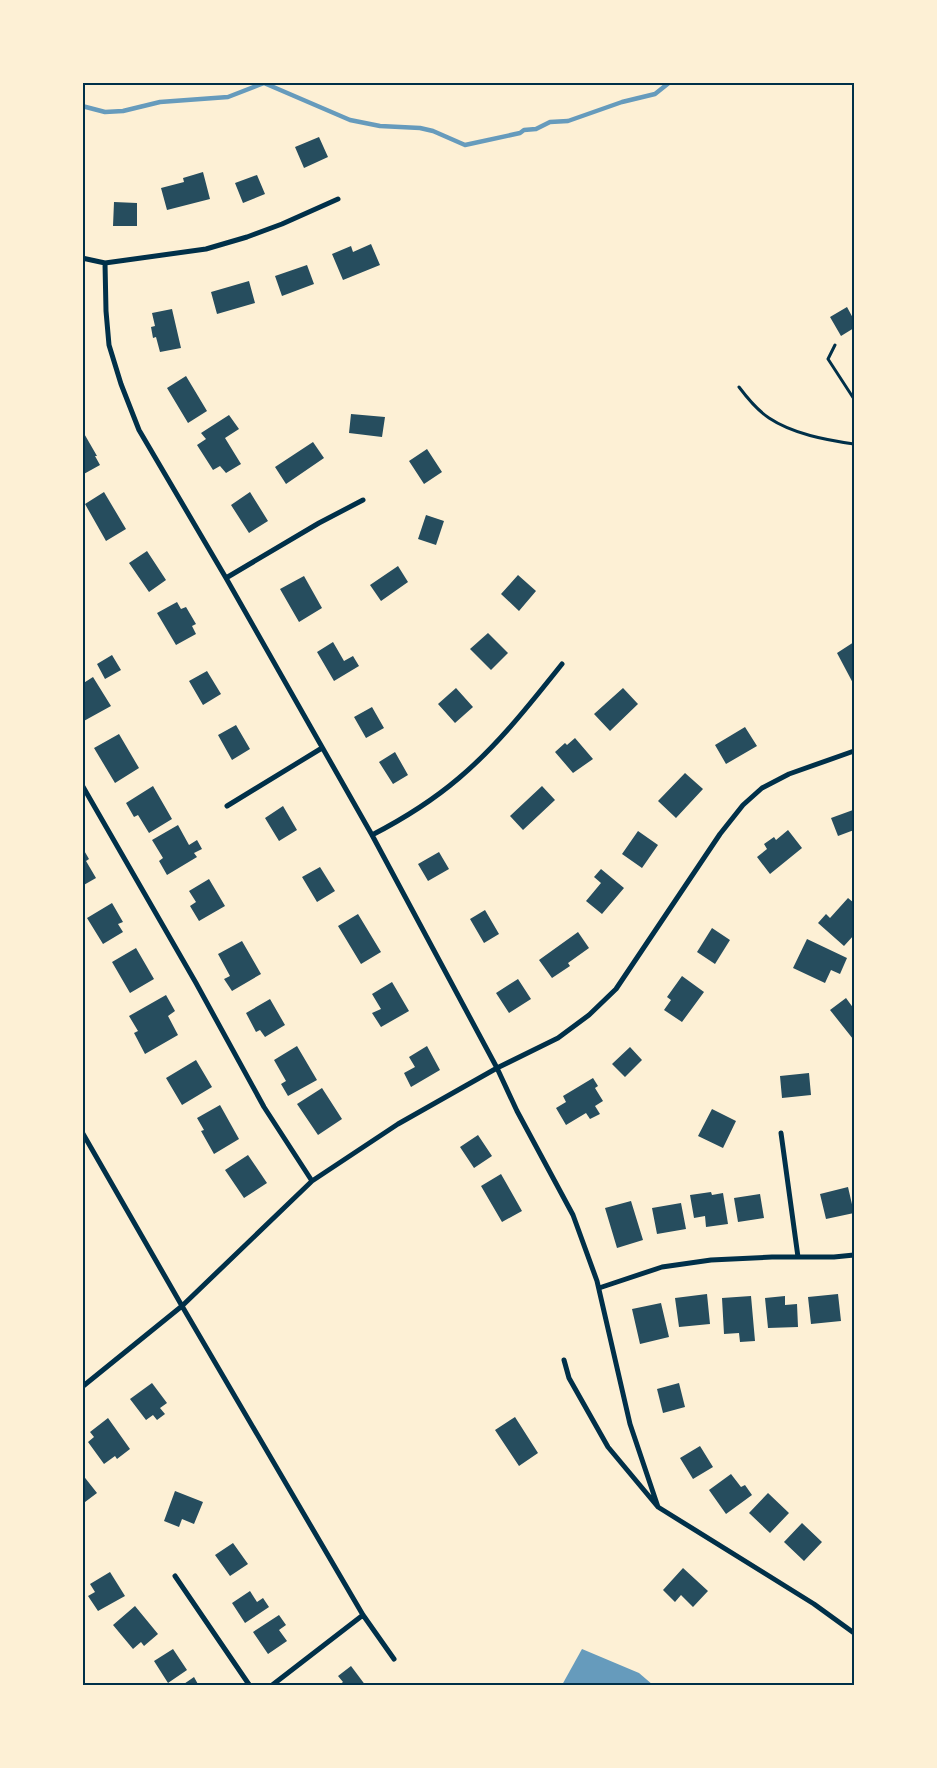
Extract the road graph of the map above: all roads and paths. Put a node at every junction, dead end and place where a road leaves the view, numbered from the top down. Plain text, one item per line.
1 (338, 199) dead end
2 (82, 258) edge
3 (105, 263) junction
4 (835, 345) dead end
5 (739, 388) dead end
6 (854, 399) edge
7 (854, 444) edge
8 (364, 500) dead end
9 (226, 578) junction
10 (562, 664) dead end
11 (322, 748) junction
12 (854, 751) edge
13 (82, 786) edge
14 (227, 806) dead end
15 (372, 836) junction
16 (497, 1068) junction
17 (82, 1132) edge
18 (781, 1133) dead end
19 (312, 1182) junction
20 (854, 1255) edge
21 (798, 1257) junction
22 (599, 1288) junction
23 (182, 1306) junction
24 (564, 1360) dead end
25 (82, 1387) edge
26 (658, 1507) junction
27 (175, 1576) dead end
28 (363, 1614) junction
29 (854, 1633) edge
30 (394, 1660) dead end
31 (250, 1686) edge
32 (271, 1686) edge

1 - 3 street
2 - 3 street
3 - 9 street
4 - 6 lane
5 - 7 lane
8 - 9 street
9 - 11 street
10 - 15 street
11 - 14 street
11 - 15 street
12 - 16 street
13 - 19 street
15 - 16 street
16 - 19 street
16 - 22 street
17 - 23 street
18 - 21 street
19 - 23 street
20 - 21 street
21 - 22 street
22 - 26 street
23 - 25 street
23 - 28 street
24 - 26 street
26 - 29 street
27 - 31 street
28 - 30 street
28 - 32 street

